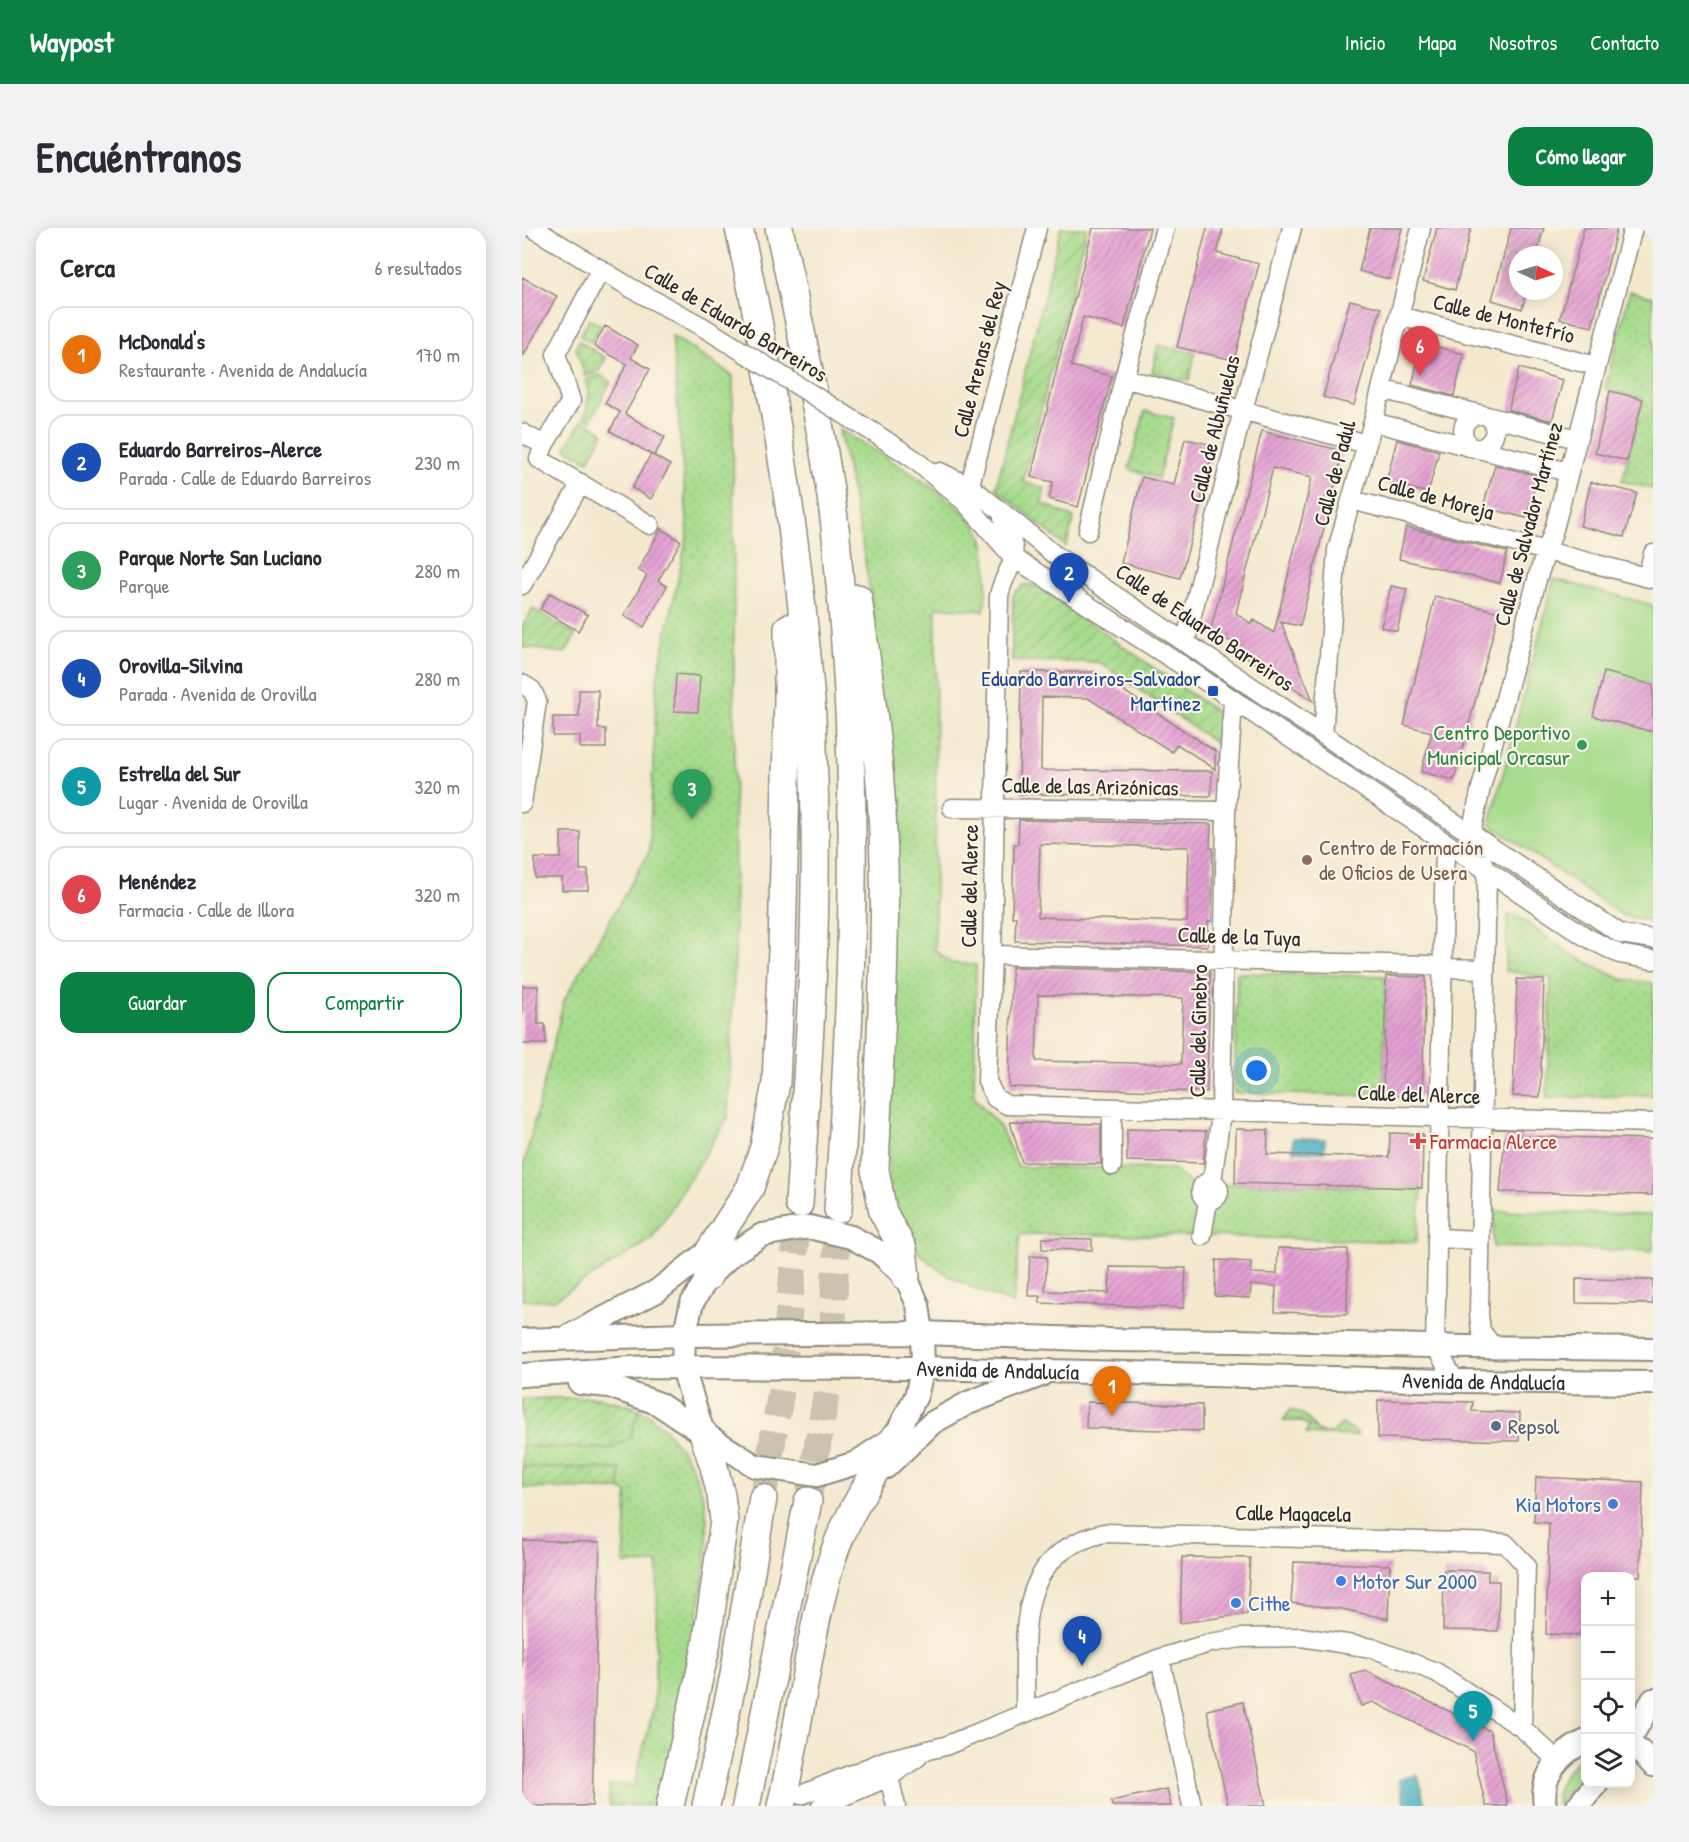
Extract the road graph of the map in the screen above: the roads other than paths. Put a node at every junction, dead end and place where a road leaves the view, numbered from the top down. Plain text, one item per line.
1 (533, 228) edge
2 (739, 228) edge
3 (778, 228) edge
4 (1037, 228) edge
5 (1165, 228) edge
6 (1292, 228) edge
7 (1421, 228) edge
8 (1633, 228) edge
9 (602, 269) junction
10 (1399, 316) junction
11 (1596, 366) junction
12 (1124, 378) junction
13 (1381, 389) junction
14 (1243, 410) junction
15 (1484, 415) junction
16 (1373, 422) junction
17 (522, 433) edge
18 (1577, 439) junction
19 (1366, 444) junction
20 (544, 445) junction
21 (1474, 448) junction
22 (1568, 472) junction
23 (581, 483) junction
24 (968, 495) junction
25 (1352, 500) junction
26 (833, 511) junction
27 (1002, 514) junction
28 (650, 525) dead end
29 (1088, 531) dead end
30 (794, 546) junction
31 (1548, 551) junction
32 (1653, 554) edge
33 (1056, 556) junction
34 (1014, 558) junction
35 (1650, 578) edge
36 (522, 585) edge
37 (1185, 643) junction
38 (522, 684) edge
39 (1233, 701) junction
40 (1323, 735) junction
41 (522, 803) edge
42 (952, 808) dead end
43 (994, 809) junction
44 (1227, 811) junction
45 (1471, 833) junction
46 (1445, 844) junction
47 (1487, 872) junction
48 (1653, 939) edge
49 (992, 955) junction
50 (1223, 960) junction
51 (1653, 960) edge
52 (1443, 968) junction
53 (1485, 969) junction
54 (1112, 1109) junction
55 (1221, 1113) junction
56 (1441, 1118) junction
57 (1482, 1119) junction
58 (1653, 1123) edge
59 (1112, 1166) dead end
60 (799, 1204) tunnel mouth
61 (838, 1209) tunnel mouth
62 (1202, 1236) dead end
63 (1438, 1238) junction
64 (1479, 1240) junction
65 (710, 1250) junction
66 (708, 1277) junction
67 (906, 1277) junction
68 (922, 1333) junction
69 (684, 1335) junction
70 (565, 1338) junction
71 (522, 1340) edge
72 (1435, 1346) junction
73 (1494, 1348) junction
74 (1653, 1349) edge
75 (684, 1368) junction
76 (923, 1368) junction
77 (1052, 1371) junction
78 (522, 1376) edge
79 (1455, 1381) junction
80 (1653, 1383) edge
81 (702, 1433) junction
82 (895, 1437) junction
83 (872, 1480) junction
84 (763, 1498) tunnel mouth
85 (808, 1501) tunnel mouth
86 (1160, 1658) junction
87 (1653, 1700) edge
88 (1025, 1712) junction
89 (1653, 1724) edge
90 (1522, 1728) junction
91 (1634, 1734) edge
92 (1635, 1737) edge
93 (1581, 1743) edge
94 (1635, 1746) edge
95 (927, 1751) junction
96 (1557, 1760) junction
97 (1653, 1765) edge
98 (889, 1777) junction
99 (1593, 1788) edge
100 (791, 1800) edge
101 (670, 1806) edge
102 (706, 1806) edge
103 (746, 1806) edge
104 (821, 1806) edge
105 (896, 1806) edge
106 (1192, 1806) edge
107 (1545, 1806) edge
108 (1578, 1806) edge

1 - 9 street, Calle de Eduardo Barreiros
2 - 30 highway
3 - 26 highway
4 - 24 street, Calle Arenas del Rey
5 - 12 street
6 - 14 street, Calle de Albuñuelas
7 - 10 street, Calle de Padul
8 - 11 street, Calle de Salvador Martínez
9 - 20 street
9 - 24 street, Calle de Eduardo Barreiros, bridge
10 - 11 street, Calle de Montefrío
10 - 13 street, Calle de Padul
11 - 18 street, Calle de Salvador Martínez
12 - 14 street
12 - 29 street
13 - 15 street
13 - 16 street, Calle de Padul
14 - 19 street
14 - 37 street, Calle de Albuñuelas
15 - 18 street
15 - 21 street
15 - 21 street
16 - 19 street, Calle de Padul
16 - 21 street
17 - 20 street
18 - 22 street, Calle de Salvador Martínez
19 - 25 street, Calle de Padul
20 - 23 street
21 - 22 street
22 - 31 street, Calle de Salvador Martínez
23 - 28 street
23 - 36 street
24 - 27 street, Calle de Eduardo Barreiros
24 - 34 street, Calle de Eduardo Barreiros
25 - 31 street, Calle de Moreja
25 - 40 street, Calle de Padul
26 - 61 highway
26 - 67 highway
27 - 33 street, Calle de Eduardo Barreiros
27 - 34 street
30 - 60 highway
30 - 65 highway
31 - 35 street, Calle de Moreja
31 - 45 street, Calle de Salvador Martínez
32 - 35 street, Calle de Moreja
33 - 34 street
33 - 37 street, Calle de Eduardo Barreiros
34 - 39 street, Calle de Eduardo Barreiros
34 - 43 street, Calle del Alerce
37 - 40 street, Calle de Eduardo Barreiros
38 - 41 street
39 - 44 street, Calle del Ginebro
39 - 46 street, Calle de Eduardo Barreiros
40 - 45 street, Calle de Eduardo Barreiros
42 - 43 street, Calle de las Arizónicas
43 - 44 street, Calle de las Arizónicas
43 - 49 street, Calle del Alerce
44 - 50 street, Calle del Ginebro
45 - 46 street
45 - 47 street
45 - 48 street, Calle de Eduardo Barreiros
46 - 47 street, Calle de Eduardo Barreiros
46 - 52 street
47 - 51 street, Calle de Eduardo Barreiros
47 - 53 street
49 - 50 street, Calle de la Tuya
49 - 54 street, Calle del Alerce
50 - 52 street, Calle de la Tuya
50 - 55 street, Calle del Ginebro
52 - 53 street, Calle de la Tuya
52 - 56 street
53 - 57 street
54 - 55 street, Calle del Alerce
54 - 59 street
55 - 56 street, Calle del Alerce
55 - 62 street, Calle del Ginebro
56 - 57 street, Calle del Alerce
56 - 63 street
57 - 58 street, Calle del Alerce
57 - 64 street
63 - 64 street
63 - 72 street
64 - 73 street
65 - 66 highway
65 - 70 main road, Avenida de Andalucía
66 - 67 main road
66 - 69 main road
67 - 68 main road
68 - 69 main road, Avenida de Andalucía
68 - 72 main road, Avenida de Andalucía
68 - 76 main road
69 - 70 main road, Avenida de Andalucía
69 - 75 main road
70 - 71 main road, Avenida de Andalucía
72 - 73 main road, Avenida de Andalucía
72 - 79 street
73 - 74 main road, Avenida de Andalucía
75 - 76 main road, Avenida de Andalucía
75 - 78 main road, Avenida de Andalucía
75 - 81 main road
76 - 77 main road, Avenida de Andalucía
76 - 82 main road
77 - 79 main road, Avenida de Andalucía
77 - 83 main road
78 - 81 main road, Avenida de Andalucía
79 - 80 main road, Avenida de Andalucía
81 - 82 main road, Avenida de Andalucía
81 - 101 highway
82 - 83 highway
83 - 100 highway
84 - 102 highway
85 - 103 highway
86 - 88 street
86 - 90 street
86 - 106 street
87 - 91 main road
88 - 90 street, Calle Magacela
88 - 95 street
89 - 92 main road
90 - 96 street
93 - 96 main road
94 - 97 main road
95 - 98 street
95 - 100 street
96 - 107 main road
98 - 104 street
98 - 105 street
99 - 108 main road

